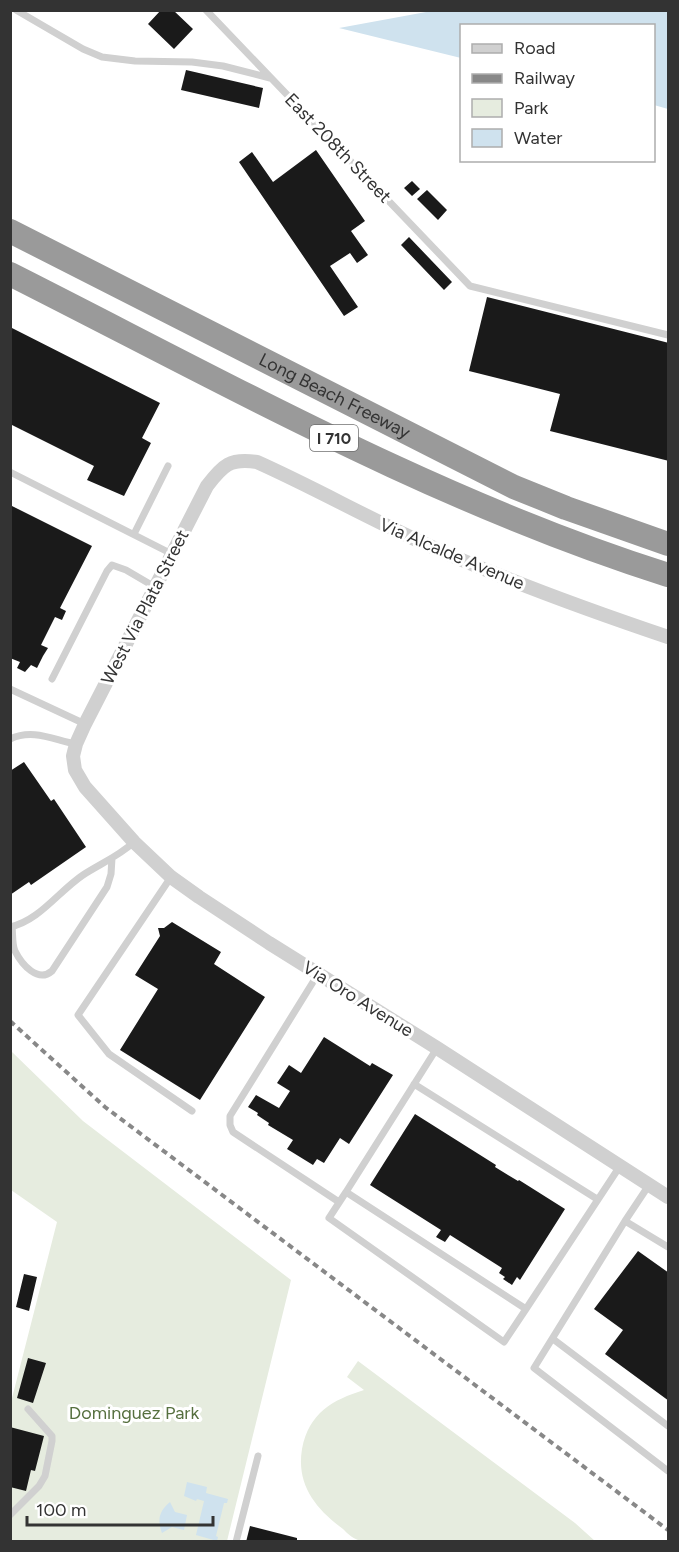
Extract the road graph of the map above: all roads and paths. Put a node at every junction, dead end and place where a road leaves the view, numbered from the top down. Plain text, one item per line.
1 (16, 10) edge
2 (207, 10) edge
3 (271, 78) junction
4 (10, 231) edge
5 (10, 274) edge
6 (669, 335) edge
7 (241, 460) joint
8 (168, 466) dead end
9 (10, 472) edge
10 (566, 508) junction
11 (669, 526) edge
12 (134, 534) junction
13 (669, 544) edge
14 (172, 554) junction
15 (669, 575) edge
16 (155, 587) junction
17 (669, 637) edge
18 (51, 679) dead end
19 (10, 689) edge
20 (85, 724) junction
21 (10, 739) edge
22 (76, 744) junction
23 (75, 770) joint
24 (134, 842) junction
25 (112, 858) junction
26 (171, 876) junction
27 (11, 927) edge
28 (318, 974) junction
29 (437, 1048) junction
30 (414, 1084) junction
31 (192, 1111) dead end
32 (620, 1166) junction
33 (649, 1185) junction
34 (346, 1192) junction
35 (669, 1197) edge
36 (597, 1199) junction
37 (339, 1202) junction
38 (625, 1221) junction
39 (669, 1247) edge
40 (526, 1309) junction
41 (552, 1339) junction
42 (28, 1409) dead end
43 (669, 1426) edge
44 (258, 1456) dead end
45 (669, 1471) edge
46 (10, 1515) edge
47 (236, 1542) edge

1 - 3 lane
2 - 3 lane, East 208th Street
3 - 6 lane, East 208th Street
4 - 10 highway, Long Beach Freeway / I 710
5 - 15 highway, Long Beach Freeway / I 710
7 - 14 street, West Via Plata Street
7 - 17 street, Via Alcalde Avenue
8 - 12 lane
9 - 12 lane
10 - 11 highway
10 - 13 highway, Long Beach Freeway / I 710
12 - 14 lane
14 - 16 street, West Via Plata Street
16 - 18 lane
16 - 20 street, West Via Plata Street
19 - 20 lane
20 - 22 street, West Via Plata Street
21 - 22 lane
22 - 23 street, West Via Plata Street
23 - 24 street, Via Oro Avenue
24 - 25 lane
24 - 26 street, Via Oro Avenue
25 - 27 lane
25 - 27 lane
26 - 28 street, Via Oro Avenue
26 - 31 lane
28 - 29 street, Via Oro Avenue
28 - 37 lane
29 - 30 lane
29 - 32 street, Via Oro Avenue
30 - 34 lane
30 - 36 lane
32 - 33 street, Via Oro Avenue
32 - 36 lane
33 - 35 street, Via Oro Avenue
33 - 38 lane
34 - 37 lane
34 - 40 lane
36 - 40 lane
37 - 40 lane
38 - 39 lane
38 - 41 lane
41 - 43 lane
41 - 45 lane
42 - 46 lane
44 - 47 lane

